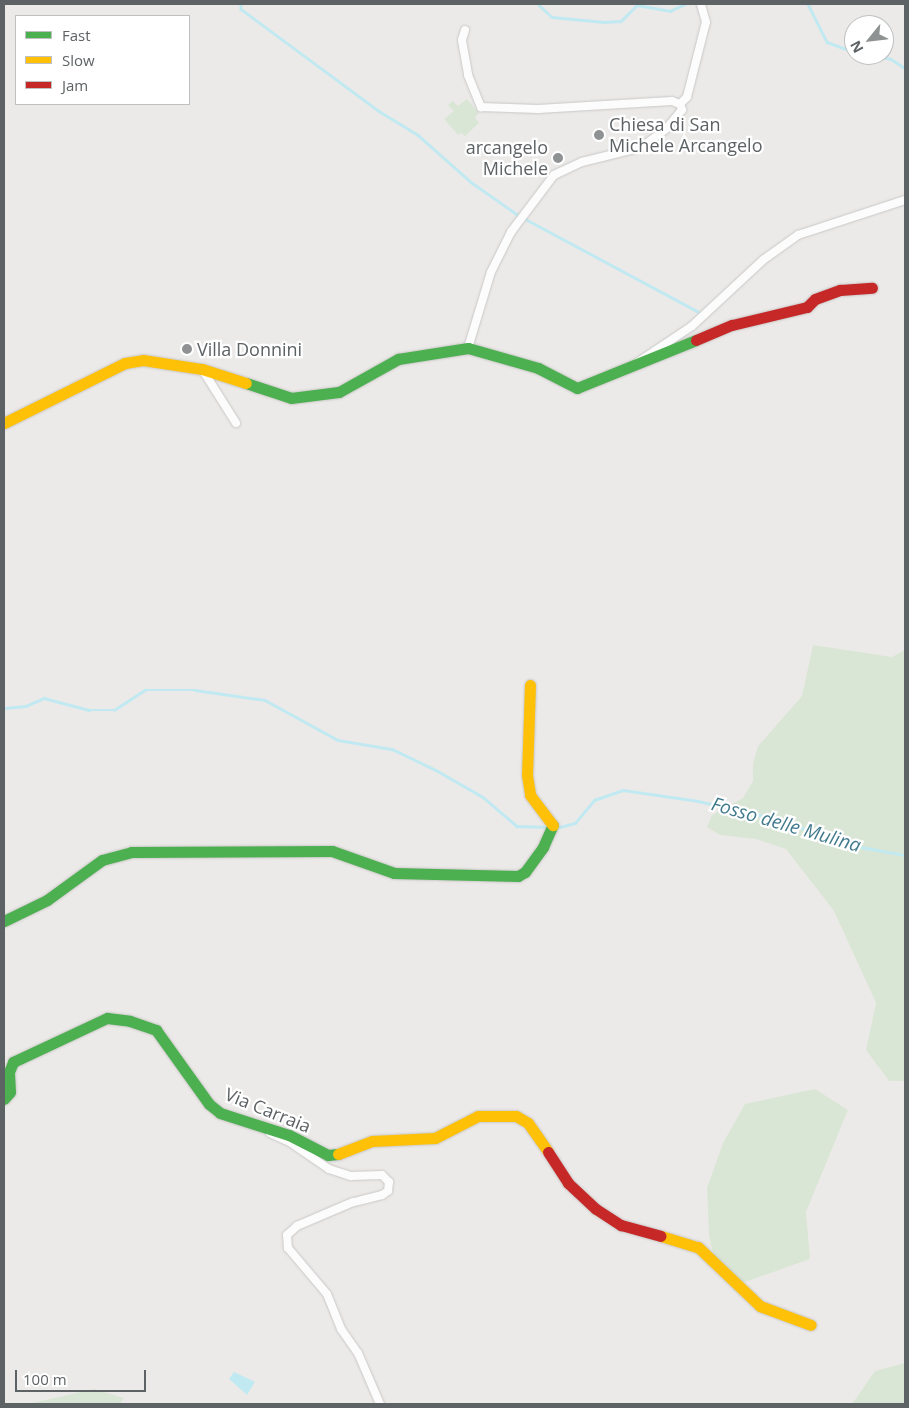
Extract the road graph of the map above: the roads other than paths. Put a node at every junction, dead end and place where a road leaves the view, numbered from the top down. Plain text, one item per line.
1 (701, 4) edge
2 (465, 30) dead end
3 (680, 104) junction
4 (905, 200) edge
5 (872, 288) dead end
6 (468, 348) junction
7 (202, 369) junction
8 (628, 370) junction
9 (4, 423) edge
10 (236, 423) dead end
11 (530, 685) dead end
12 (4, 921) edge
13 (4, 1099) edge
14 (263, 1129) junction
15 (810, 1325) dead end
16 (380, 1404) edge

1 - 3 street
2 - 3 street
3 - 6 street
4 - 8 street
5 - 8 street
6 - 7 street
6 - 8 street
7 - 9 street
7 - 10 street
11 - 12 street
13 - 14 street, Via Carraia
14 - 15 street, Via Carraia
14 - 16 street

